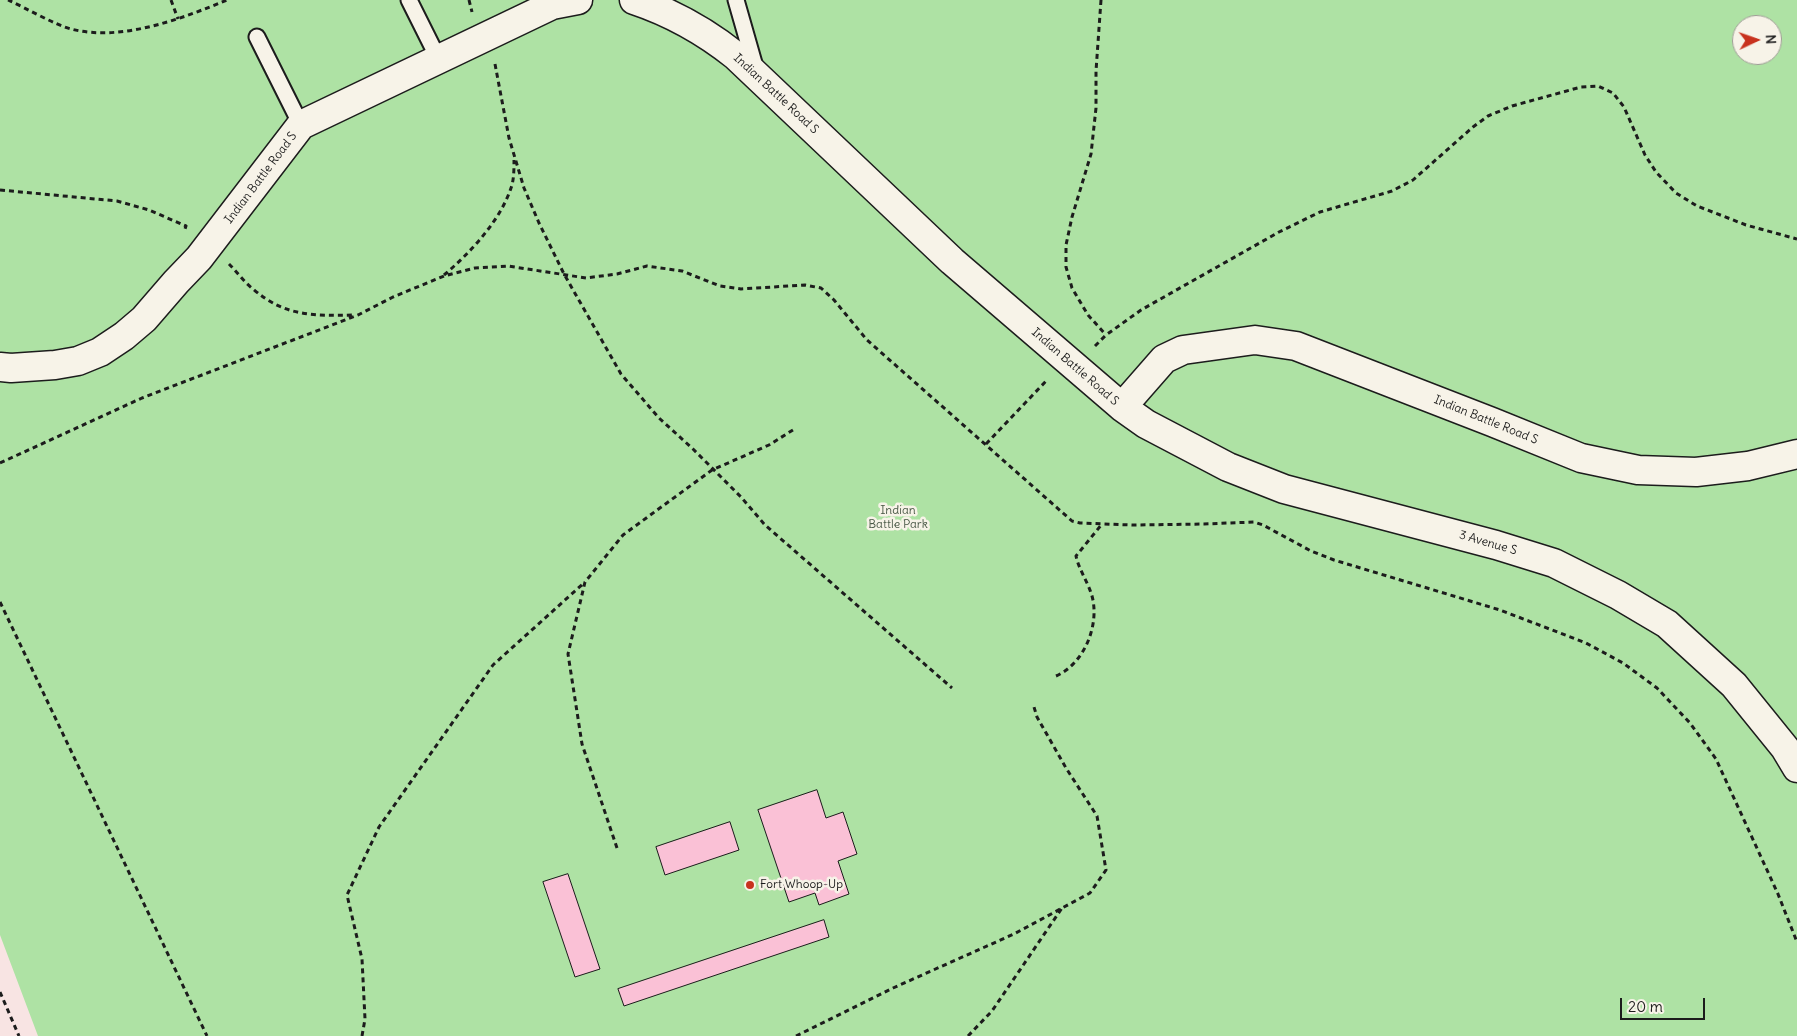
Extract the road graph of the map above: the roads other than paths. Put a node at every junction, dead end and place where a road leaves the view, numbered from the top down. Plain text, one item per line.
1 (409, 0) edge
2 (634, 0) edge
3 (736, 0) edge
4 (563, 2) edge
5 (257, 37) dead end
6 (439, 60) junction
7 (758, 76) junction
8 (301, 125) junction
9 (0, 367) edge
10 (1122, 407) junction
11 (1797, 454) edge
12 (1797, 768) edge

1 - 6 lane
2 - 7 street, Indian Battle Road S
3 - 7 lane
4 - 6 street, Indian Battle Road S
5 - 8 lane
6 - 8 street, Indian Battle Road S
7 - 10 street, Indian Battle Road S
8 - 9 street, Indian Battle Road S
10 - 11 street, Indian Battle Road S
10 - 12 street, 3 Avenue S

